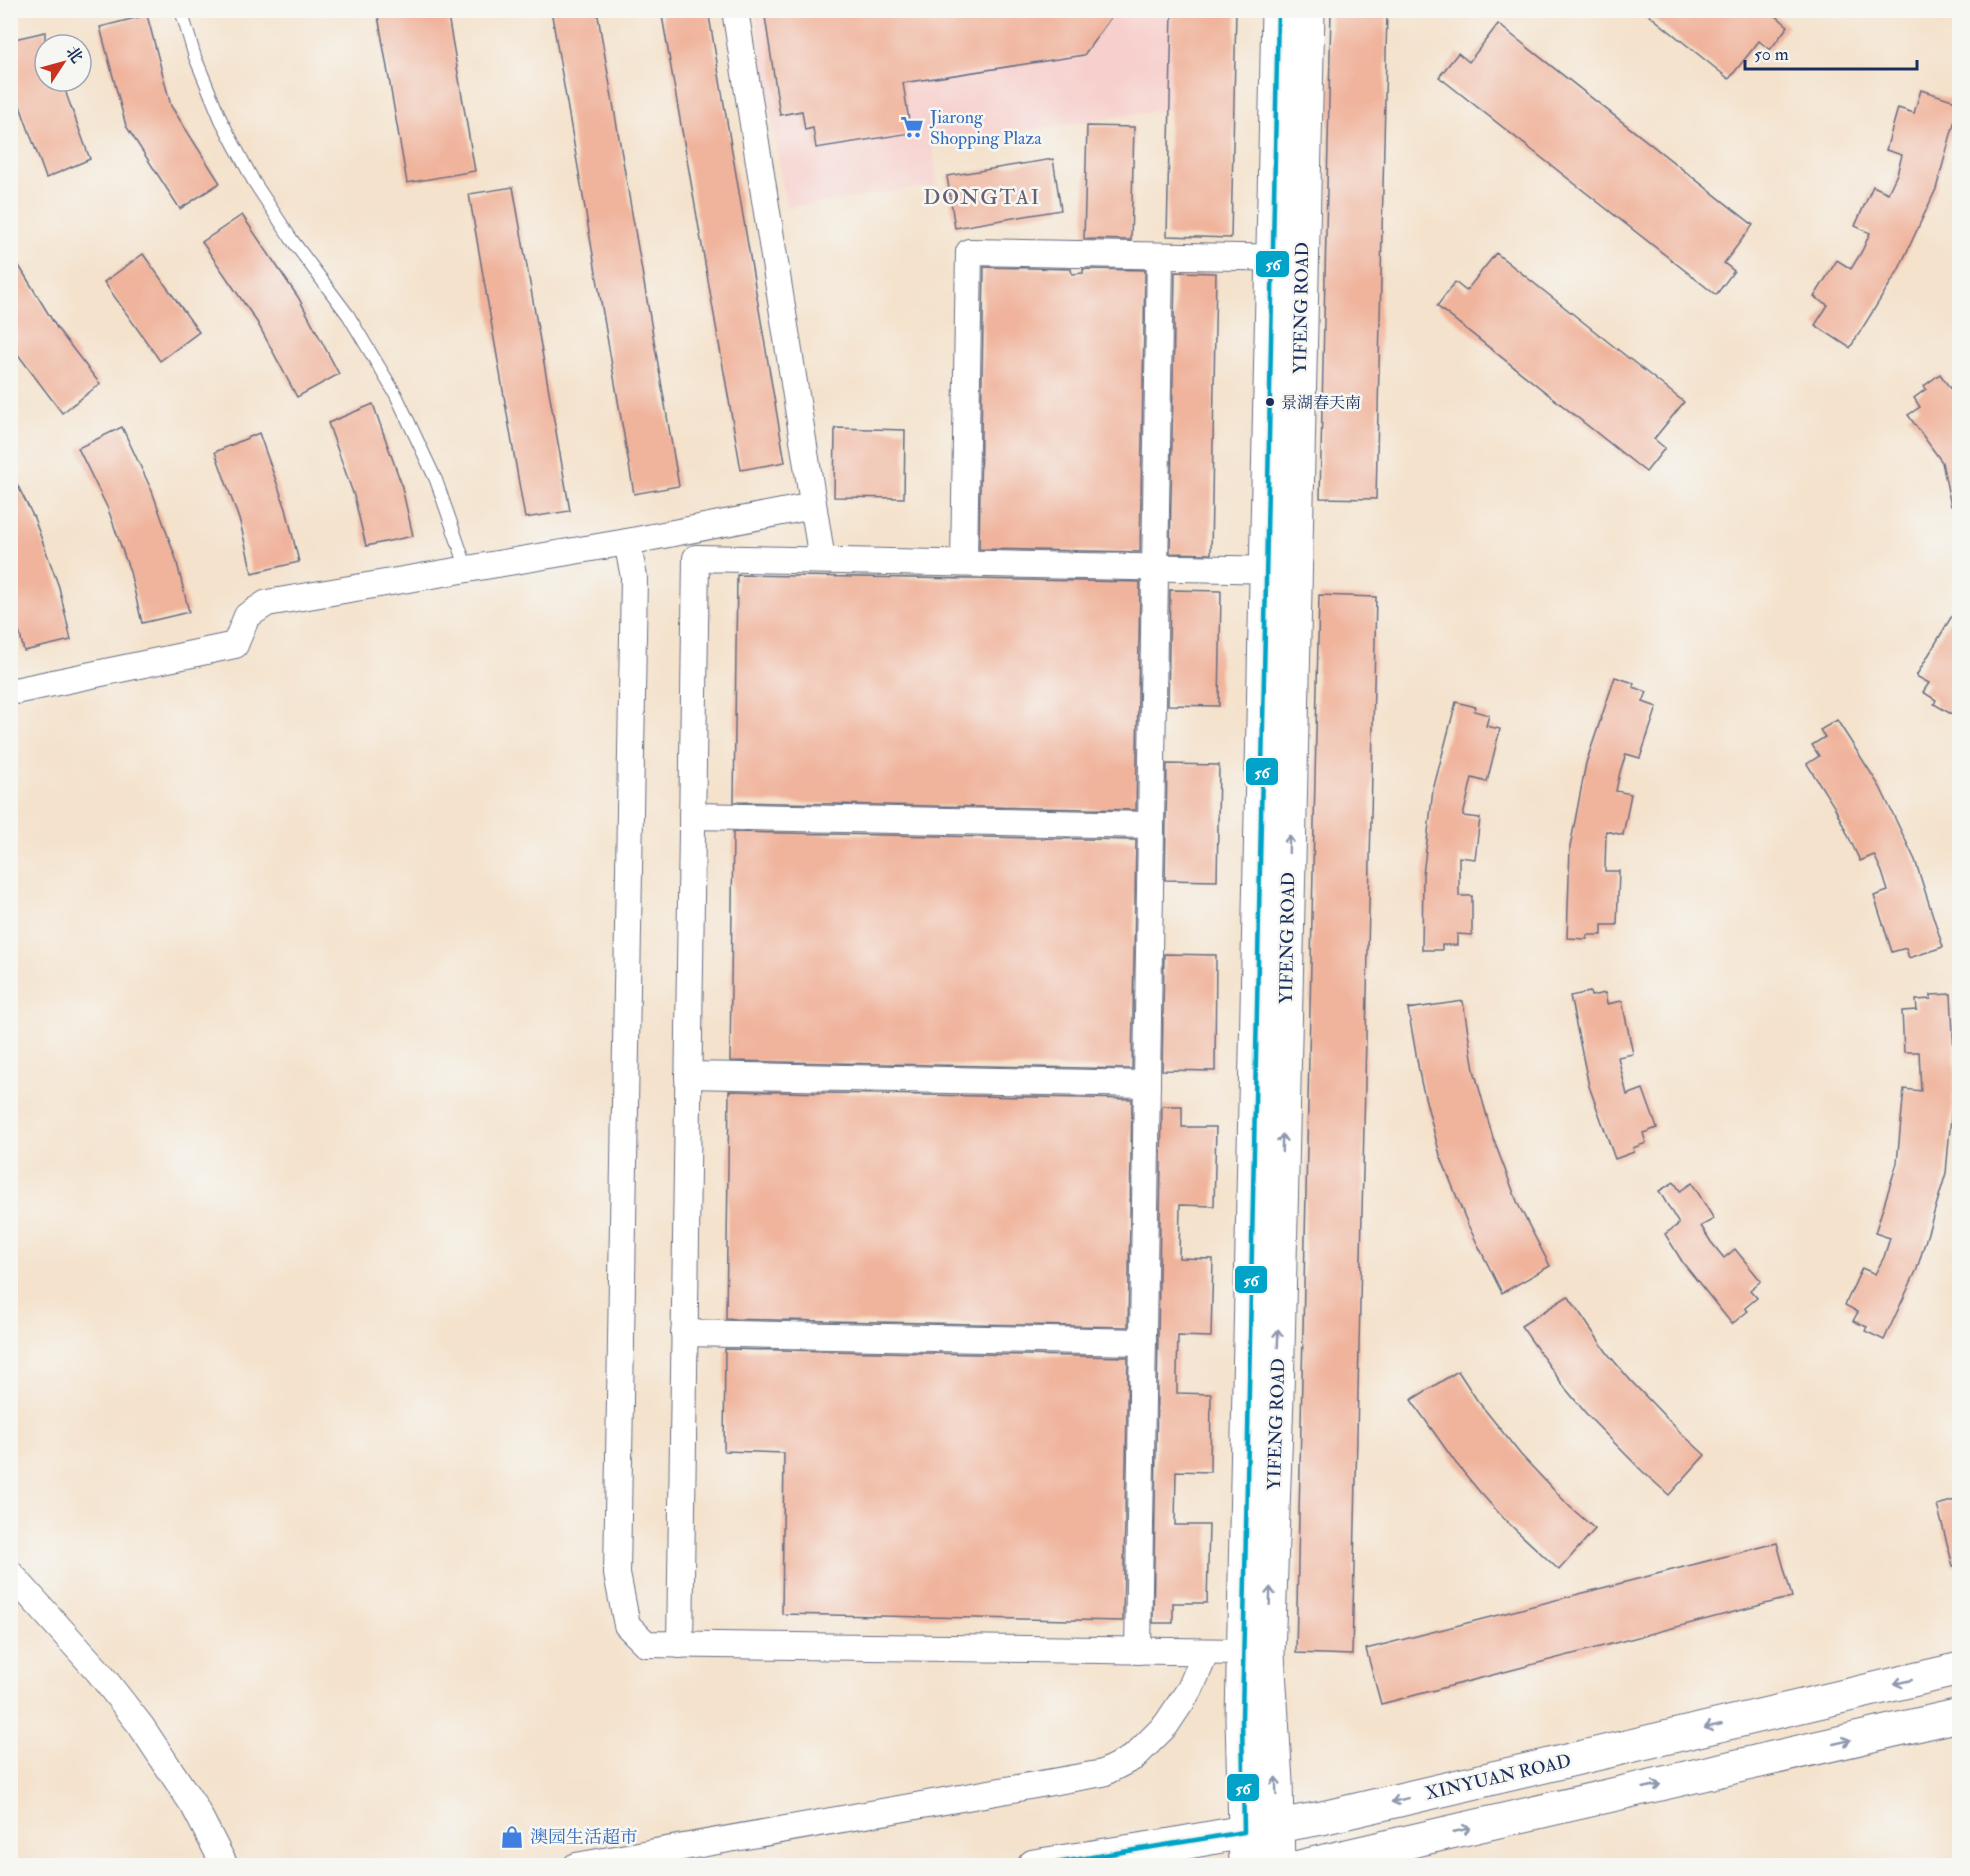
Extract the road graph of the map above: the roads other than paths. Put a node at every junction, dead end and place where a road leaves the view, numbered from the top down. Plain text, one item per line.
1 (181, 10) edge
2 (735, 10) edge
3 (1278, 10) edge
4 (1308, 10) edge
5 (1160, 256) junction
6 (1287, 258) junction
7 (813, 506) junction
8 (627, 542) junction
9 (822, 560) junction
10 (964, 563) junction
11 (1155, 567) junction
12 (467, 569) junction
13 (1280, 570) junction
14 (10, 692) edge
15 (692, 816) junction
16 (1151, 825) junction
17 (688, 1074) junction
18 (1147, 1084) junction
19 (684, 1333) junction
20 (1143, 1342) junction
21 (10, 1573) edge
22 (680, 1645) junction
23 (1138, 1651) junction
24 (1206, 1652) junction
25 (1256, 1653) junction
26 (1959, 1669) edge
27 (1959, 1715) edge
28 (1277, 1826) junction
29 (1244, 1832) junction
30 (225, 1866) edge
31 (576, 1866) edge
32 (1034, 1866) edge
33 (1246, 1866) edge
34 (1278, 1866) edge
35 (1303, 1866) edge

1 - 12 lane
2 - 7 street
3 - 6 street, YIFENG ROAD
4 - 6 street, YIFENG ROAD
5 - 6 street
5 - 10 street
5 - 11 street
6 - 13 street, YIFENG ROAD
7 - 8 street
7 - 9 street
8 - 12 street
8 - 22 street
9 - 10 street
9 - 15 street
10 - 11 street
11 - 13 street
11 - 16 street
12 - 14 street
13 - 25 street, YIFENG ROAD
15 - 16 street
15 - 17 street
16 - 18 street
17 - 18 street
17 - 19 street
18 - 20 street
19 - 20 street
19 - 22 street
20 - 23 street
21 - 30 street
22 - 23 street
23 - 24 street
24 - 25 street
24 - 31 street
28 -> 25 street, YIFENG ROAD
25 - 29 street, YIFENG ROAD
26 -> 28 street, XINYUAN ROAD
35 -> 27 street
28 - 29 street, XINYUAN ROAD
28 - 34 street, YIFENG ROAD
29 - 32 street, XINYUAN ROAD
29 - 33 street, YIFENG ROAD

